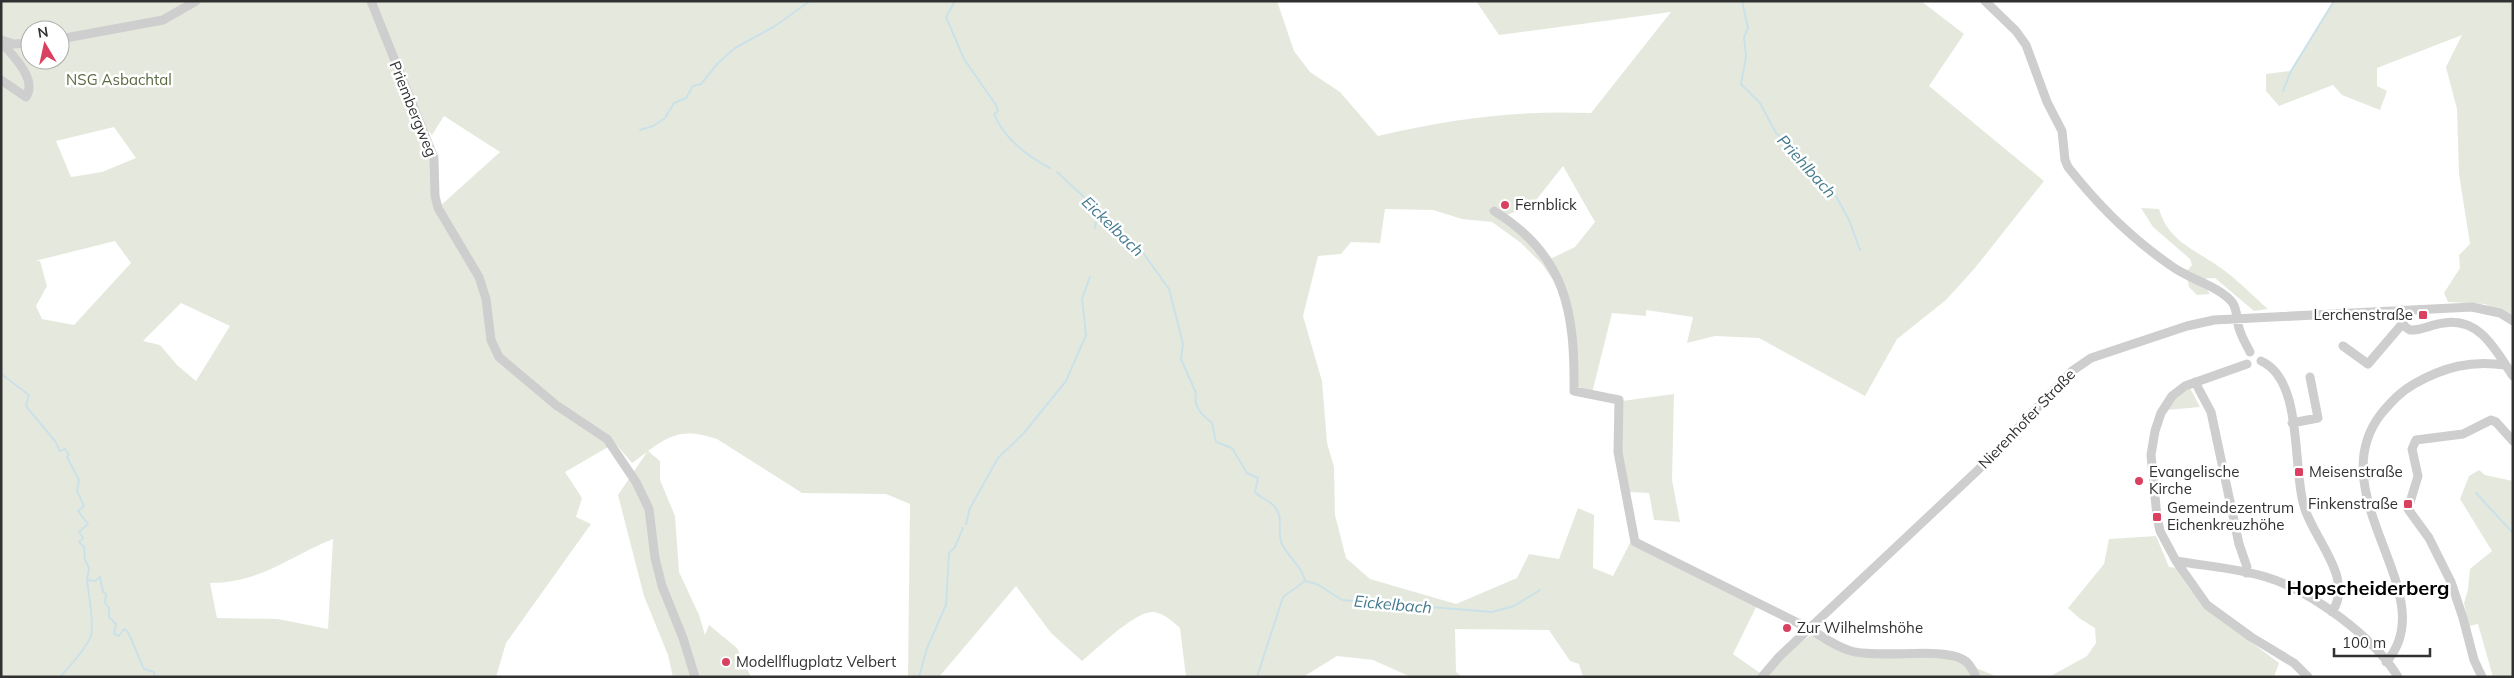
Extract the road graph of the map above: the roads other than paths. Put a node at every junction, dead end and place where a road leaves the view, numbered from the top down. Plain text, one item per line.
1 (196, 1) edge
2 (371, 1) edge
3 (1985, 1) edge
4 (70, 37) edge
5 (1, 41) edge
6 (20, 44) edge
7 (1, 80) edge
8 (1494, 210) dead end
9 (2402, 310) junction
10 (2237, 318) junction
11 (2513, 321) edge
12 (2403, 323) junction
13 (2343, 346) dead end
14 (2250, 352) junction
15 (2261, 361) junction
16 (2247, 364) junction
17 (2505, 365) junction
18 (2513, 376) edge
19 (2310, 377) dead end
20 (2195, 382) junction
21 (2292, 423) junction
22 (2513, 441) edge
23 (2176, 561) junction
24 (2246, 573) junction
25 (2332, 612) junction
26 (1810, 629) junction
27 (2386, 662) junction
28 (695, 677) edge
29 (1762, 677) edge
30 (1976, 677) edge
31 (2308, 677) edge
32 (2398, 677) edge
33 (2482, 677) edge

1 - 4 street
2 - 28 street, Priembergweg
3 - 10 street
5 - 6 street
5 - 7 street
8 - 26 street
9 - 10 street, Nierenhofer Straße
9 - 11 street, Nierenhofer Straße
9 - 12 street
10 - 14 street
10 - 26 street, Nierenhofer Straße
12 - 13 street
12 - 17 street
14 - 15 street
14 - 16 street
15 - 16 street
15 - 21 street
16 - 20 street
17 - 18 street
17 - 27 street
19 - 21 street
20 - 23 street
20 - 24 street
21 - 25 street
22 - 33 street
23 - 24 street
23 - 31 street
24 - 25 street
25 - 27 street
26 - 29 street, Nierenhofer Straße
26 - 30 street
27 - 32 street

